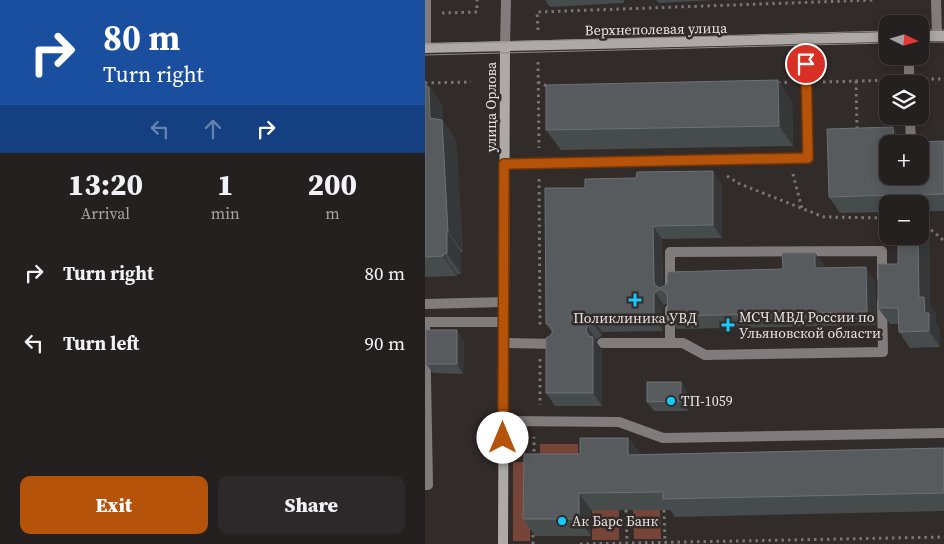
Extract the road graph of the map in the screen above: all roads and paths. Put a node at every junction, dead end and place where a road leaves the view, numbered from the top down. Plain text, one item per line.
1 (426, 0) edge
2 (477, 0) edge
3 (506, 0) edge
4 (874, 0) edge
5 (936, 0) edge
6 (537, 12) dead end
7 (426, 13) edge
8 (940, 36) edge
9 (879, 37) edge
10 (806, 39) junction
11 (505, 46) junction
12 (425, 48) edge
13 (944, 78) edge
14 (929, 80) edge
15 (856, 81) junction
16 (879, 81) edge
17 (471, 82) dead end
18 (807, 82) junction
19 (425, 83) edge
20 (777, 83) edge
21 (552, 88) edge
22 (857, 131) edge
23 (790, 159) junction
24 (704, 160) junction
25 (504, 164) junction
26 (539, 164) junction
27 (802, 209) junction
28 (879, 218) edge
29 (929, 229) edge
30 (934, 232) junction
31 (929, 234) edge
32 (944, 241) edge
33 (540, 268) junction
34 (547, 268) edge
35 (670, 294) edge
36 (504, 302) junction
37 (425, 304) edge
38 (670, 309) edge
39 (425, 322) edge
40 (504, 322) junction
41 (504, 343) junction
42 (670, 343) junction
43 (540, 344) junction
44 (555, 344) edge
45 (602, 344) dead end
46 (503, 421) junction
47 (534, 421) junction
48 (944, 433) edge
49 (534, 459) edge
50 (425, 485) edge
51 (626, 510) edge
52 (664, 510) edge
53 (533, 525) edge
54 (944, 537) edge
55 (665, 542) junction
56 (627, 543) edge
57 (503, 544) edge
58 (533, 544) edge
59 (580, 544) edge

1 - 7 street
2 - 7 path
3 - 11 street, улица Орлова
4 - 6 path
5 - 8 street
7 - 12 street
9 - 10 street, Верхнеполевая улица
10 - 11 street, Верхнеполевая улица
10 - 18 street
11 - 12 street, Верхнеполевая улица
11 - 25 street, улица Орлова
13 - 14 path
15 - 16 path
15 - 18 path
15 - 22 path
17 - 19 path
18 - 20 path
18 - 23 street
21 - 26 path
23 - 24 street
23 - 27 path
24 - 26 street
24 - 27 path
25 - 26 street
25 - 36 street, улица Орлова
26 - 33 path
27 - 28 path
29 - 30 path
30 - 31 path
30 - 32 path
33 - 34 path
33 - 43 path
35 - 42 street
36 - 37 street
36 - 40 street, улица Орлова
38 - 42 street
39 - 40 street
39 - 50 street
40 - 41 street, улица Орлова
41 - 43 street
41 - 46 street, улица Орлова
42 - 45 street
43 - 44 street
43 - 47 path
46 - 47 street
46 - 57 street, улица Орлова
47 - 48 street
47 - 49 path
51 - 56 path
52 - 55 path
53 - 58 path
54 - 55 path
55 - 56 path
56 - 59 path

